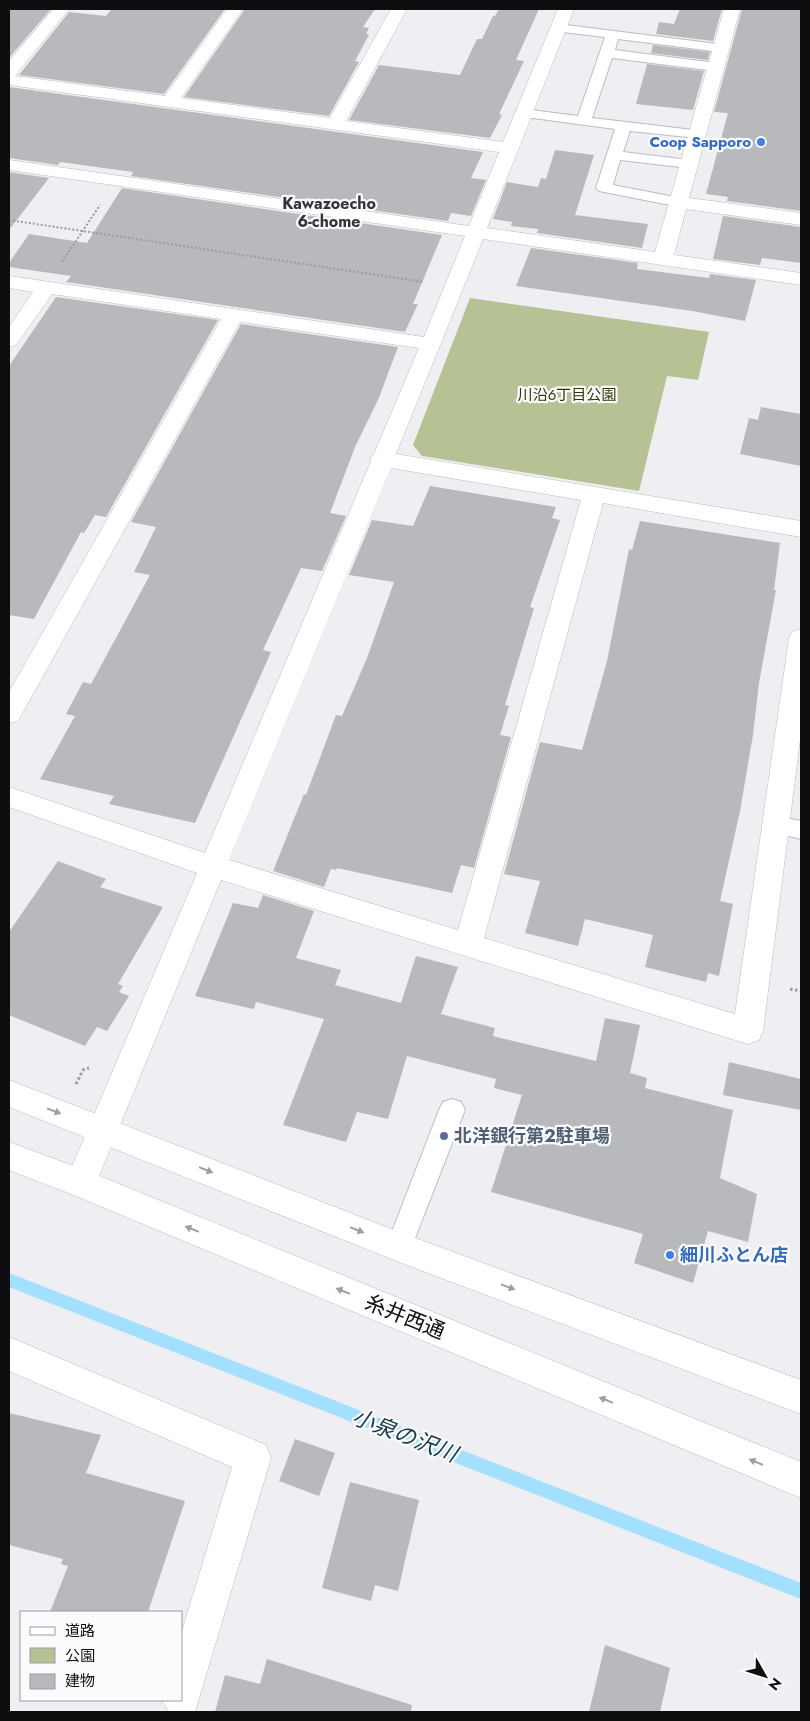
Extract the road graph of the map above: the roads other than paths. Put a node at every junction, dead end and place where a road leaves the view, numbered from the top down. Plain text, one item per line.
1 (61, 9) edge
2 (235, 9) edge
3 (399, 9) edge
4 (732, 9) edge
5 (562, 18) edge
6 (613, 34) junction
7 (721, 48) junction
8 (606, 53) junction
9 (716, 67) junction
10 (9, 72) edge
11 (9, 80) edge
12 (170, 102) junction
13 (523, 113) junction
14 (584, 120) junction
15 (335, 124) junction
16 (624, 125) junction
17 (697, 134) junction
18 (509, 148) junction
19 (614, 154) junction
20 (9, 164) edge
21 (689, 164) junction
22 (680, 202) junction
23 (801, 219) edge
24 (476, 230) junction
25 (663, 259) junction
26 (801, 279) edge
27 (9, 282) edge
28 (46, 288) junction
29 (234, 315) junction
30 (9, 342) edge
31 (430, 344) junction
32 (381, 460) junction
33 (594, 494) junction
34 (801, 530) edge
35 (801, 638) edge
36 (9, 714) edge
37 (9, 797) edge
38 (789, 827) edge
39 (213, 866) junction
40 (468, 944) junction
41 (9, 1093) edge
42 (452, 1110) dead end
43 (104, 1130) junction
44 (9, 1156) edge
45 (81, 1183) junction
46 (399, 1246) junction
47 (9, 1354) edge
48 (801, 1397) edge
49 (801, 1480) edge
50 (182, 1696) edge

1 - 10 street
2 - 12 street
3 - 15 street
4 - 7 street
5 - 6 lane
5 - 13 street
6 - 7 lane
6 - 8 lane
7 - 9 street
8 - 9 lane
8 - 14 lane
9 - 17 street
11 - 12 street
12 - 15 street
13 - 14 lane
13 - 18 street
14 - 16 lane
15 - 18 street
16 - 17 lane
16 - 19 lane
17 - 21 street
18 - 24 street
19 - 21 lane
19 - 22 lane
20 - 24 street
21 - 22 street
22 - 23 street
22 - 25 street
24 - 25 street
24 - 31 street
25 - 26 street
27 - 28 street
28 - 29 street
28 - 30 street
29 - 31 street
29 - 36 street
31 - 32 street
32 - 33 street
32 - 39 street
33 - 34 street
33 - 40 street
35 - 38 street
37 - 39 street
38 - 40 street
39 - 40 street
39 - 43 street
41 -> 43 street
42 - 46 lane
43 - 45 street
43 -> 46 street
44 - 45 street, 糸井西通
49 -> 45 street, 糸井西通
46 -> 48 street
47 - 50 street

